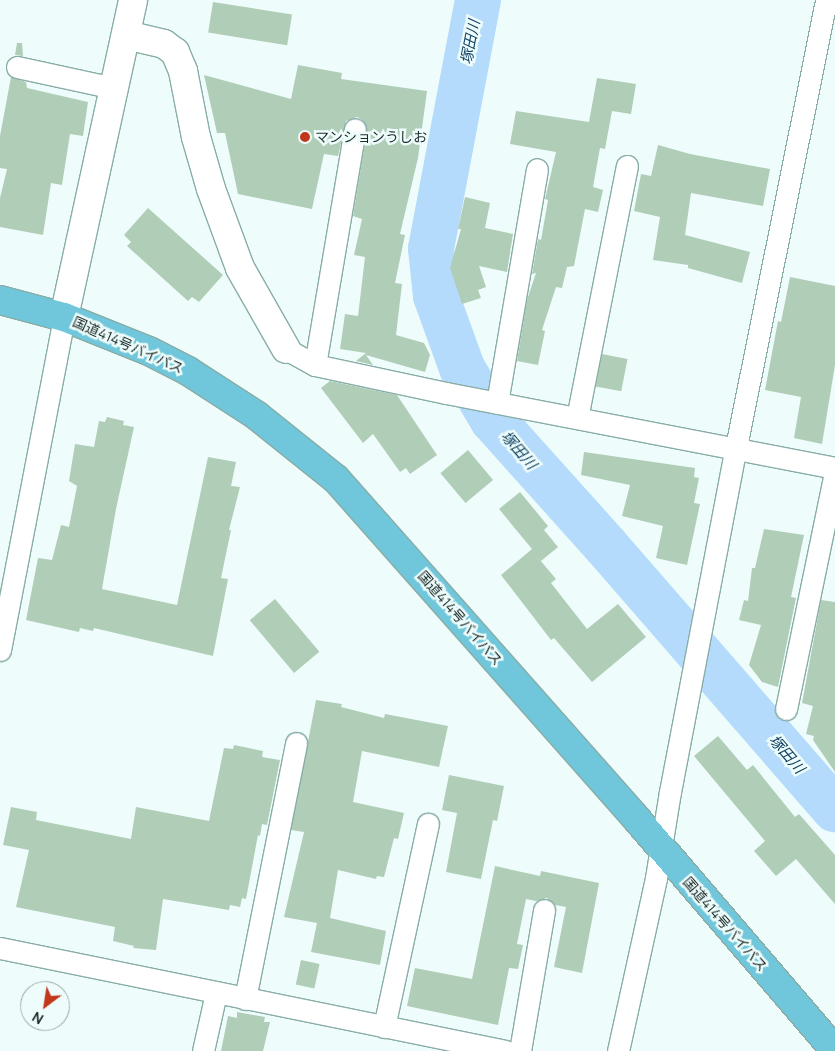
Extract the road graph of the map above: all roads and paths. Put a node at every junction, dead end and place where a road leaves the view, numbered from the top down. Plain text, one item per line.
1 (133, 0) edge
2 (826, 0) edge
3 (126, 35) junction
4 (18, 67) dead end
5 (114, 88) junction
6 (355, 129) dead end
7 (626, 166) dead end
8 (537, 169) dead end
9 (0, 300) edge
10 (64, 317) junction
11 (286, 349) joint
12 (315, 365) junction
13 (502, 404) junction
14 (578, 418) junction
15 (736, 447) junction
16 (835, 468) edge
17 (835, 473) edge
18 (3, 624) edge
19 (0, 650) edge
20 (786, 709) dead end
21 (296, 743) dead end
22 (428, 824) dead end
23 (661, 850) junction
24 (544, 910) dead end
25 (0, 948) edge
26 (216, 993) junction
27 (245, 999) junction
28 (384, 1027) junction
29 (452, 1046) edge
30 (835, 1050) edge
31 (203, 1051) edge
32 (506, 1051) edge
33 (520, 1051) edge
34 (618, 1051) edge

1 - 3 street
2 - 15 street
3 - 5 street
3 - 11 street
4 - 5 street
5 - 10 street
6 - 12 street
7 - 14 street
8 - 13 street
9 - 10 highway, 国道414号バイパス
10 - 18 street
10 - 23 highway, 国道414号バイパス
11 - 12 street
12 - 13 street
13 - 14 street
14 - 15 street
15 - 16 street
15 - 23 street
17 - 20 street
18 - 19 street
21 - 27 street
22 - 28 street
23 - 30 highway, 国道414号バイパス
23 - 34 street
24 - 33 street
25 - 26 street
26 - 27 street
26 - 31 street
27 - 28 street
28 - 29 street
29 - 32 street

